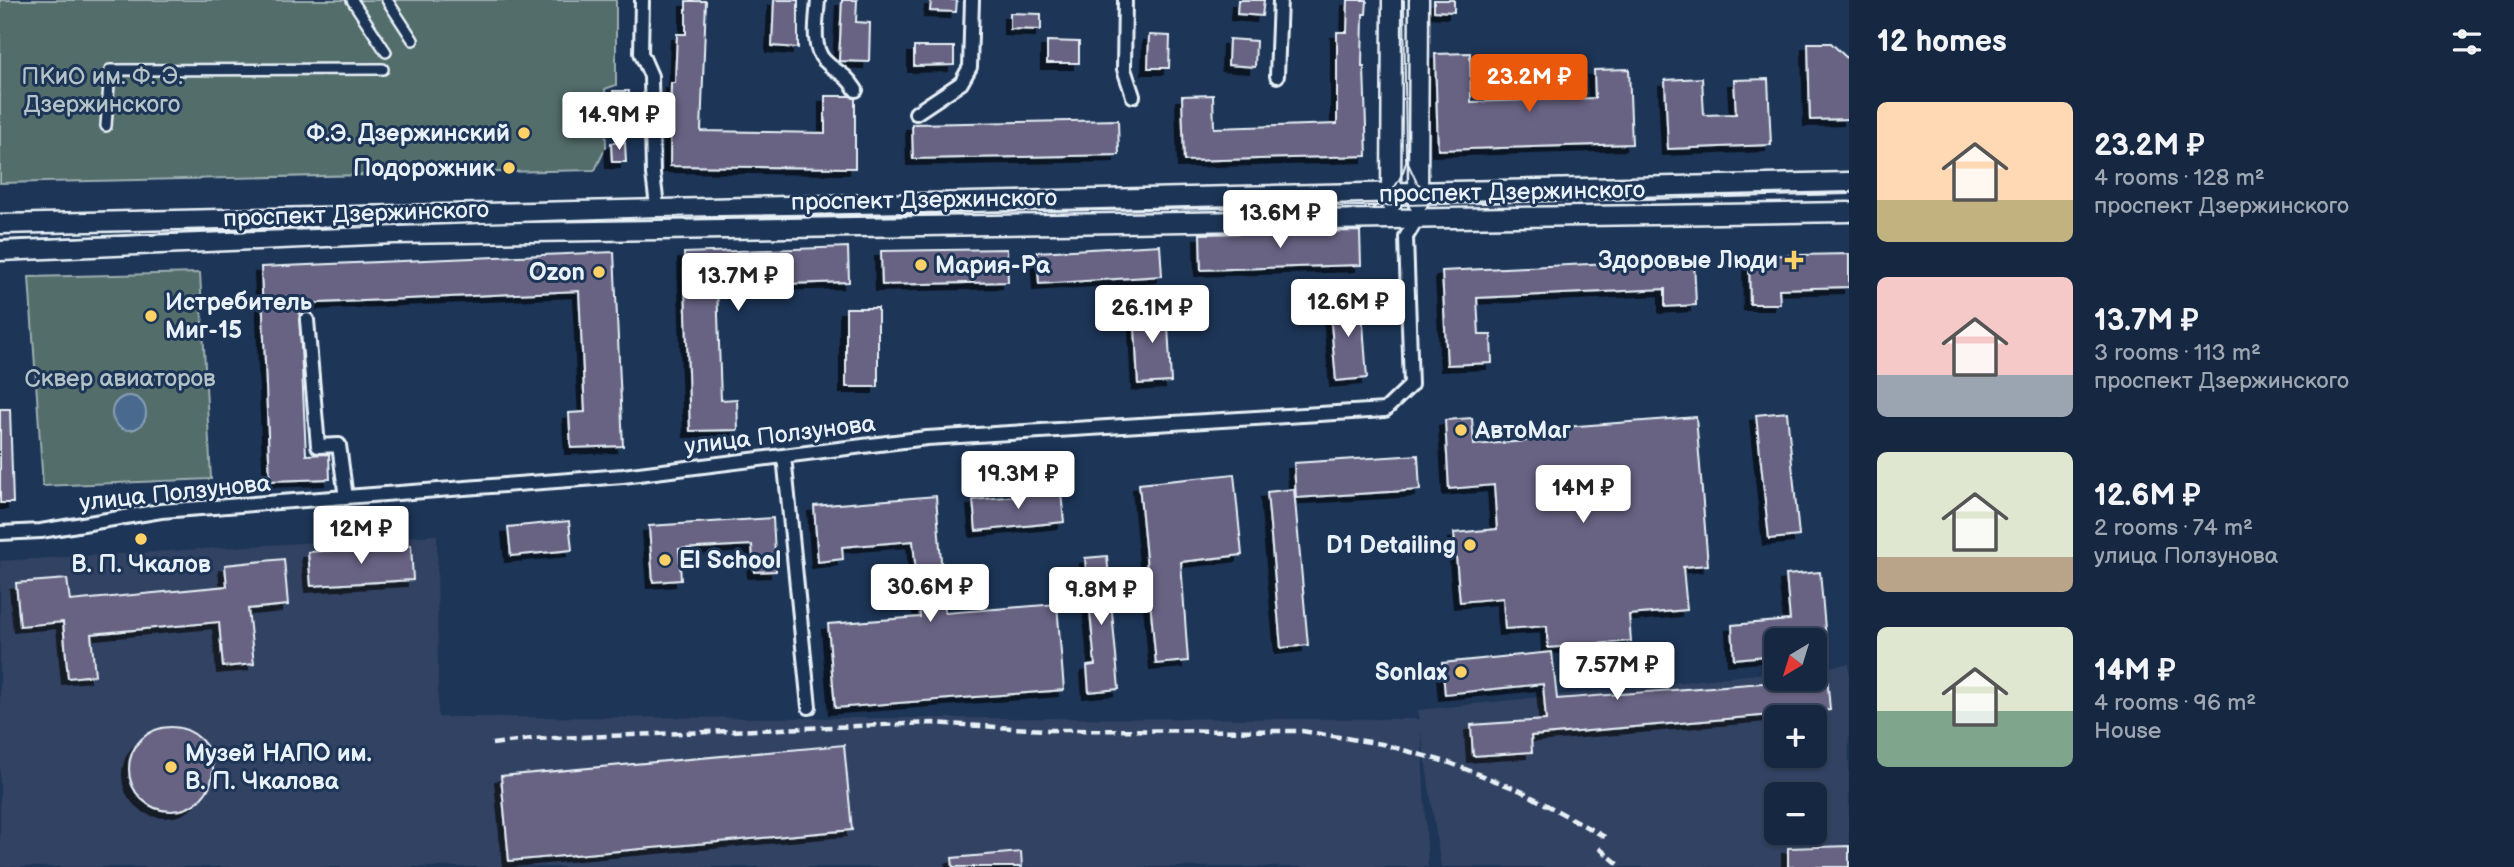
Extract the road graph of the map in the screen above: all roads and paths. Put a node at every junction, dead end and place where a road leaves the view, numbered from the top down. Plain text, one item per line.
1 (352, 0) edge
2 (387, 0) edge
3 (642, 0) edge
4 (818, 0) edge
5 (972, 0) edge
6 (1125, 0) edge
7 (1280, 0) edge
8 (1392, 0) edge
9 (1419, 0) edge
10 (413, 40) dead end
11 (386, 52) dead end
12 (383, 69) dead end
13 (1278, 76) dead end
14 (856, 90) dead end
15 (1133, 96) dead end
16 (916, 113) dead end
17 (106, 127) dead end
18 (1849, 182) edge
19 (1391, 192) junction
20 (1417, 192) junction
21 (657, 206) junction
22 (1849, 212) edge
23 (1418, 217) junction
24 (1391, 218) junction
25 (0, 224) edge
26 (659, 229) junction
27 (1406, 237) junction
28 (0, 251) edge
29 (307, 320) dead end
30 (784, 456) junction
31 (346, 498) junction
32 (0, 533) edge
33 (809, 707) dead end

1 - 11 street
2 - 10 street
3 - 21 street
4 - 14 street
5 - 16 street
6 - 15 street
7 - 13 street
8 - 19 main road
9 - 20 main road
12 - 17 street
18 - 20 main road, проспект Дзержинского
19 - 20 main road, проспект Дзержинского
19 - 21 main road, проспект Дзержинского
19 - 24 main road
20 - 23 main road
21 - 25 main road, проспект Дзержинского
21 - 26 main road
22 - 23 main road, проспект Дзержинского
23 - 24 main road, проспект Дзержинского
23 - 27 street
24 - 26 main road, проспект Дзержинского
24 - 27 street
26 - 28 main road, проспект Дзержинского
27 - 30 street, улица Ползунова
29 - 31 street
30 - 31 street, улица Ползунова
30 - 33 street
31 - 32 street, улица Ползунова

